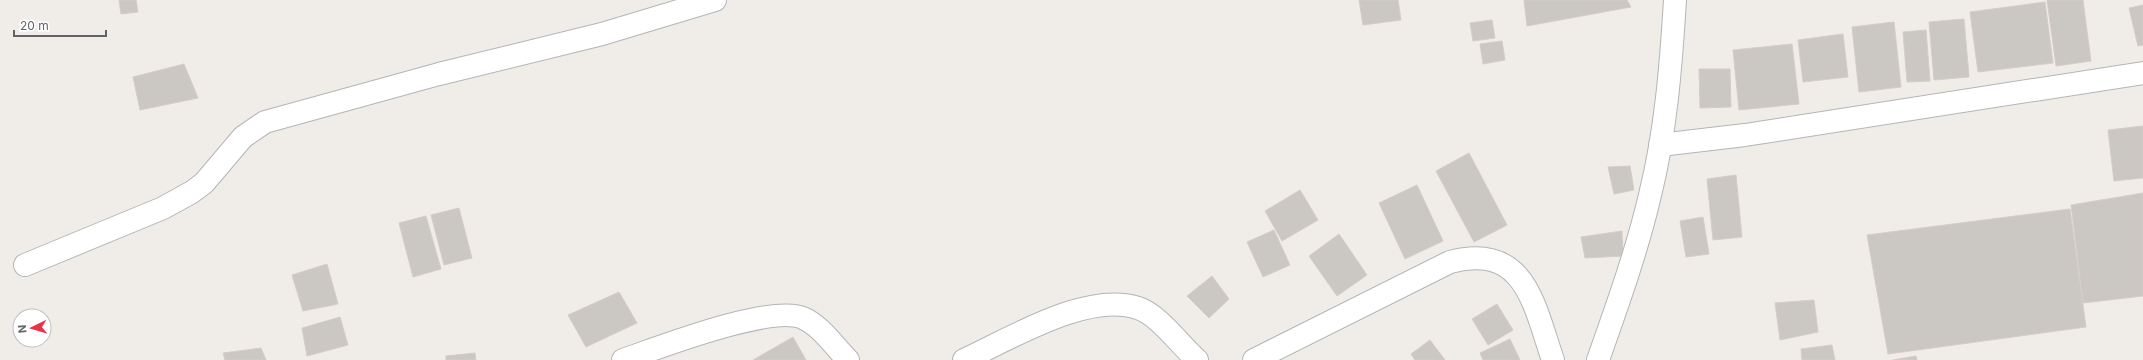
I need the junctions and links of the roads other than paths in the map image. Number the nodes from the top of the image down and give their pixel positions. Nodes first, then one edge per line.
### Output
1 (715, 0) edge
2 (1675, 0) edge
3 (2143, 73) edge
4 (1660, 145) junction
5 (25, 265) dead end
6 (623, 360) edge
7 (848, 360) edge
8 (964, 360) edge
9 (1197, 360) edge
10 (1254, 360) edge
11 (1553, 360) edge
12 (1598, 360) edge

1 - 5 street
2 - 4 street
3 - 4 street
4 - 12 street
6 - 7 street
8 - 9 street
10 - 11 street

